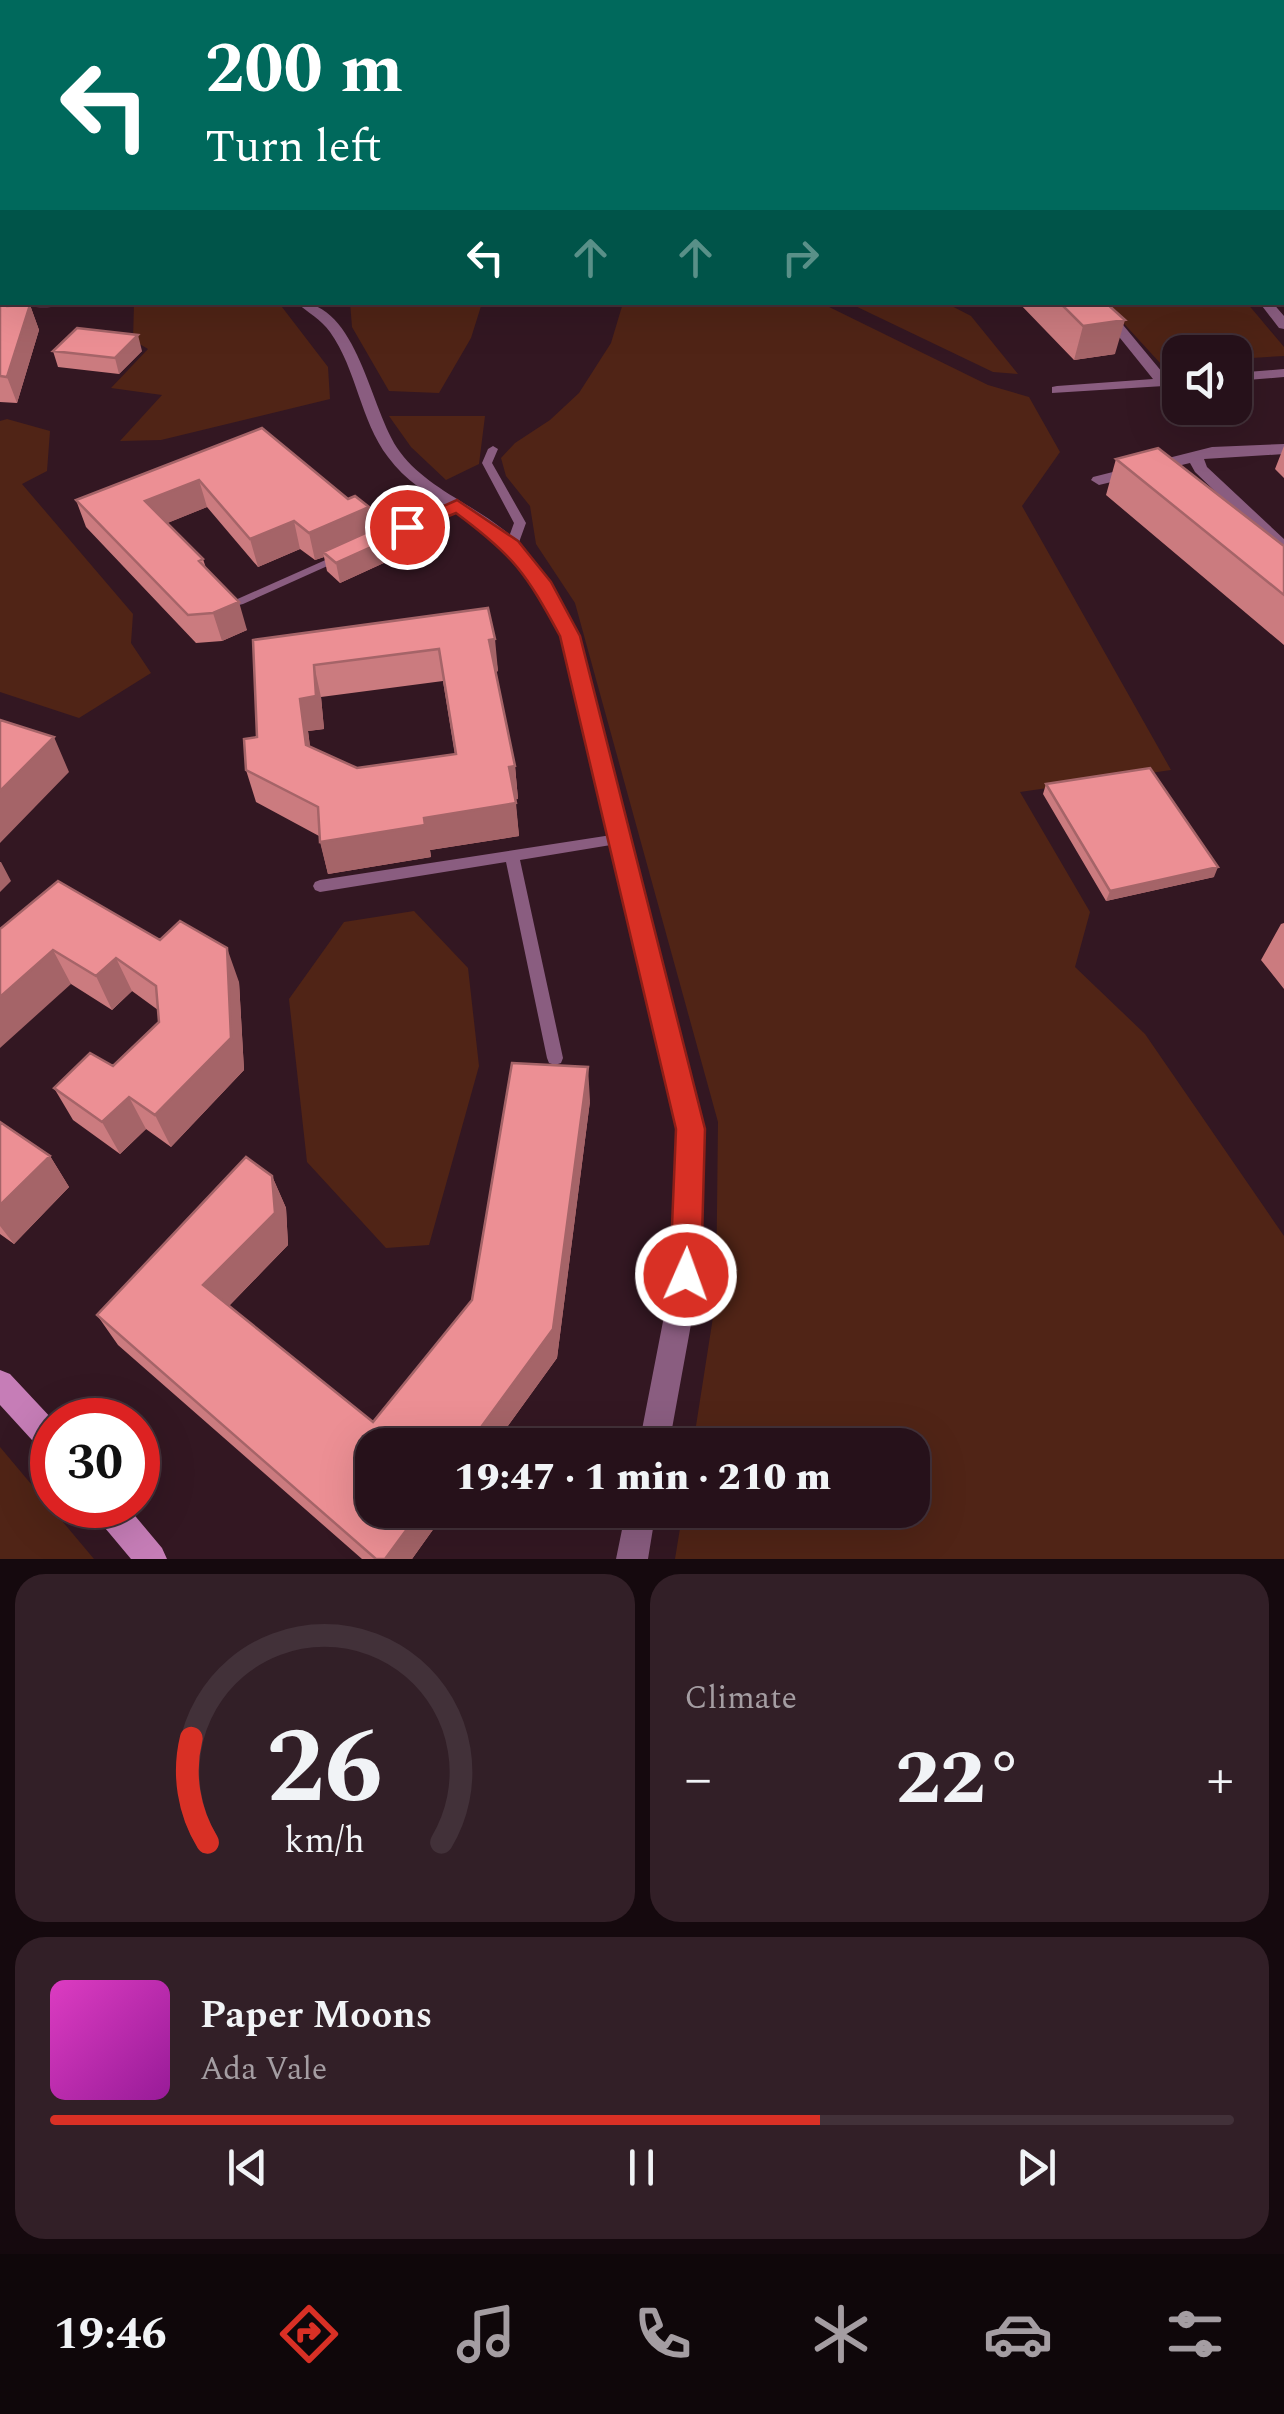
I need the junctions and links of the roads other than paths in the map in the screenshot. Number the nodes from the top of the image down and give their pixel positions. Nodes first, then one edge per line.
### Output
1 (309, 305) edge
2 (1099, 305) edge
3 (1267, 305) edge
4 (1284, 325) edge
5 (1284, 373) edge
6 (1252, 376) edge
7 (1162, 381) edge
8 (1162, 382) edge
9 (1057, 390) dead end
10 (493, 449) dead end
11 (1284, 449) edge
12 (1196, 457) junction
13 (1100, 480) dead end
14 (457, 506) junction
15 (512, 545) junction
16 (1284, 548) edge
17 (238, 601) edge
18 (618, 839) junction
19 (512, 856) junction
20 (320, 886) dead end
21 (555, 1058) dead end
22 (0, 1384) edge
23 (30, 1417) edge
24 (657, 1428) edge
25 (125, 1528) edge
26 (638, 1528) edge
27 (151, 1559) edge
28 (632, 1559) edge

1 - 14 street
2 - 7 street
3 - 4 street
5 - 6 street
8 - 9 street
10 - 15 lane
11 - 12 street
12 - 13 street
12 - 16 street
14 - 15 street
14 - 17 lane
15 - 18 street
18 - 19 lane
18 - 24 street
19 - 20 lane
19 - 21 lane
22 - 23 street
25 - 27 street
26 - 28 street

